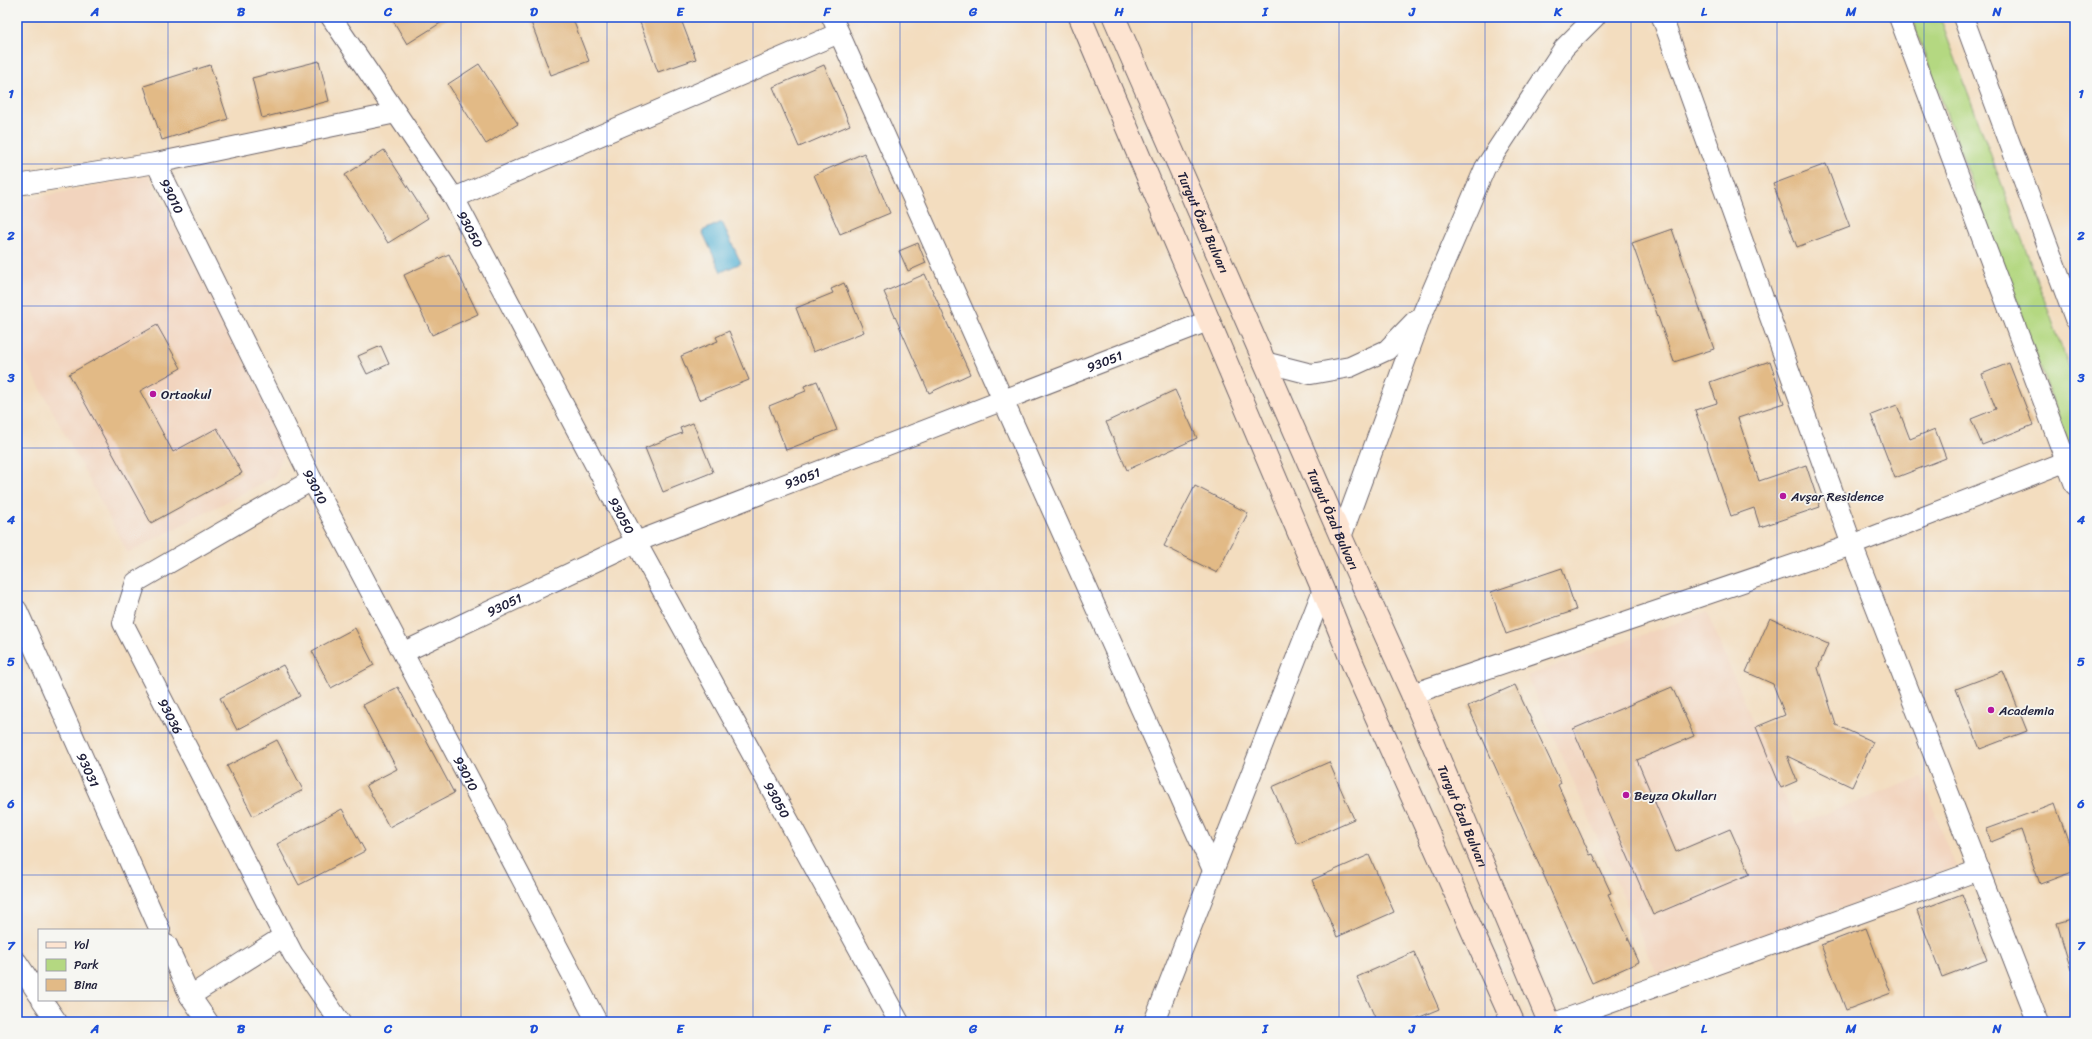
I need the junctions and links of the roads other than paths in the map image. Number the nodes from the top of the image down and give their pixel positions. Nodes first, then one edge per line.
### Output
1 (331, 17) edge
2 (1080, 17) edge
3 (1114, 17) edge
4 (1595, 17) edge
5 (1662, 17) edge
6 (1899, 17) edge
7 (1963, 17) edge
8 (836, 25) edge
9 (396, 114) junction
10 (156, 163) junction
11 (17, 185) edge
12 (454, 198) junction
13 (1422, 315) junction
14 (2075, 319) edge
15 (1208, 322) junction
16 (1264, 362) junction
17 (1002, 400) junction
18 (2071, 459) edge
19 (312, 480) junction
20 (2075, 485) edge
21 (1340, 537) junction
22 (636, 542) junction
23 (1852, 545) junction
24 (1323, 590) junction
25 (17, 611) edge
26 (404, 652) junction
27 (1412, 694) junction
28 (1213, 870) junction
29 (1979, 870) junction
30 (160, 929) edge
31 (284, 936) junction
32 (168, 947) edge
33 (17, 962) edge
34 (38, 994) edge
35 (190, 996) junction
36 (43, 1001) edge
37 (57, 1022) edge
38 (208, 1022) edge
39 (340, 1022) edge
40 (597, 1022) edge
41 (899, 1022) edge
42 (1154, 1022) edge
43 (1513, 1022) edge
44 (1549, 1022) edge
45 (1556, 1022) edge
46 (2038, 1022) edge

1 - 9 street, 93050
2 - 15 main road
3 - 16 main road, Turgut Özal Bulvarı
4 - 13 street
5 - 23 street
6 - 18 street
7 - 14 street
8 - 12 street
8 - 17 street
9 - 10 street, 93010
9 - 12 street, 93050
10 - 11 street
10 - 19 street, 93010
12 - 22 street, 93050
13 - 16 street
13 - 21 street
15 - 17 street, 93051
15 - 24 main road
16 - 21 main road, Turgut Özal Bulvarı
17 - 22 street, 93051
17 - 28 street
18 - 20 street
18 - 23 street
19 - 26 street, 93010
19 - 31 street, 93036
21 - 27 main road, Turgut Özal Bulvarı
22 - 26 street, 93051
22 - 41 street, 93050
23 - 27 street
23 - 29 street
24 - 28 street
24 - 43 main road
25 - 30 street, 93031
26 - 40 street, 93010
27 - 44 main road, Turgut Özal Bulvarı
28 - 42 street
29 - 45 street
29 - 46 street
31 - 35 street
31 - 39 street, 93036
32 - 35 street
33 - 34 street
35 - 38 street
36 - 37 street

